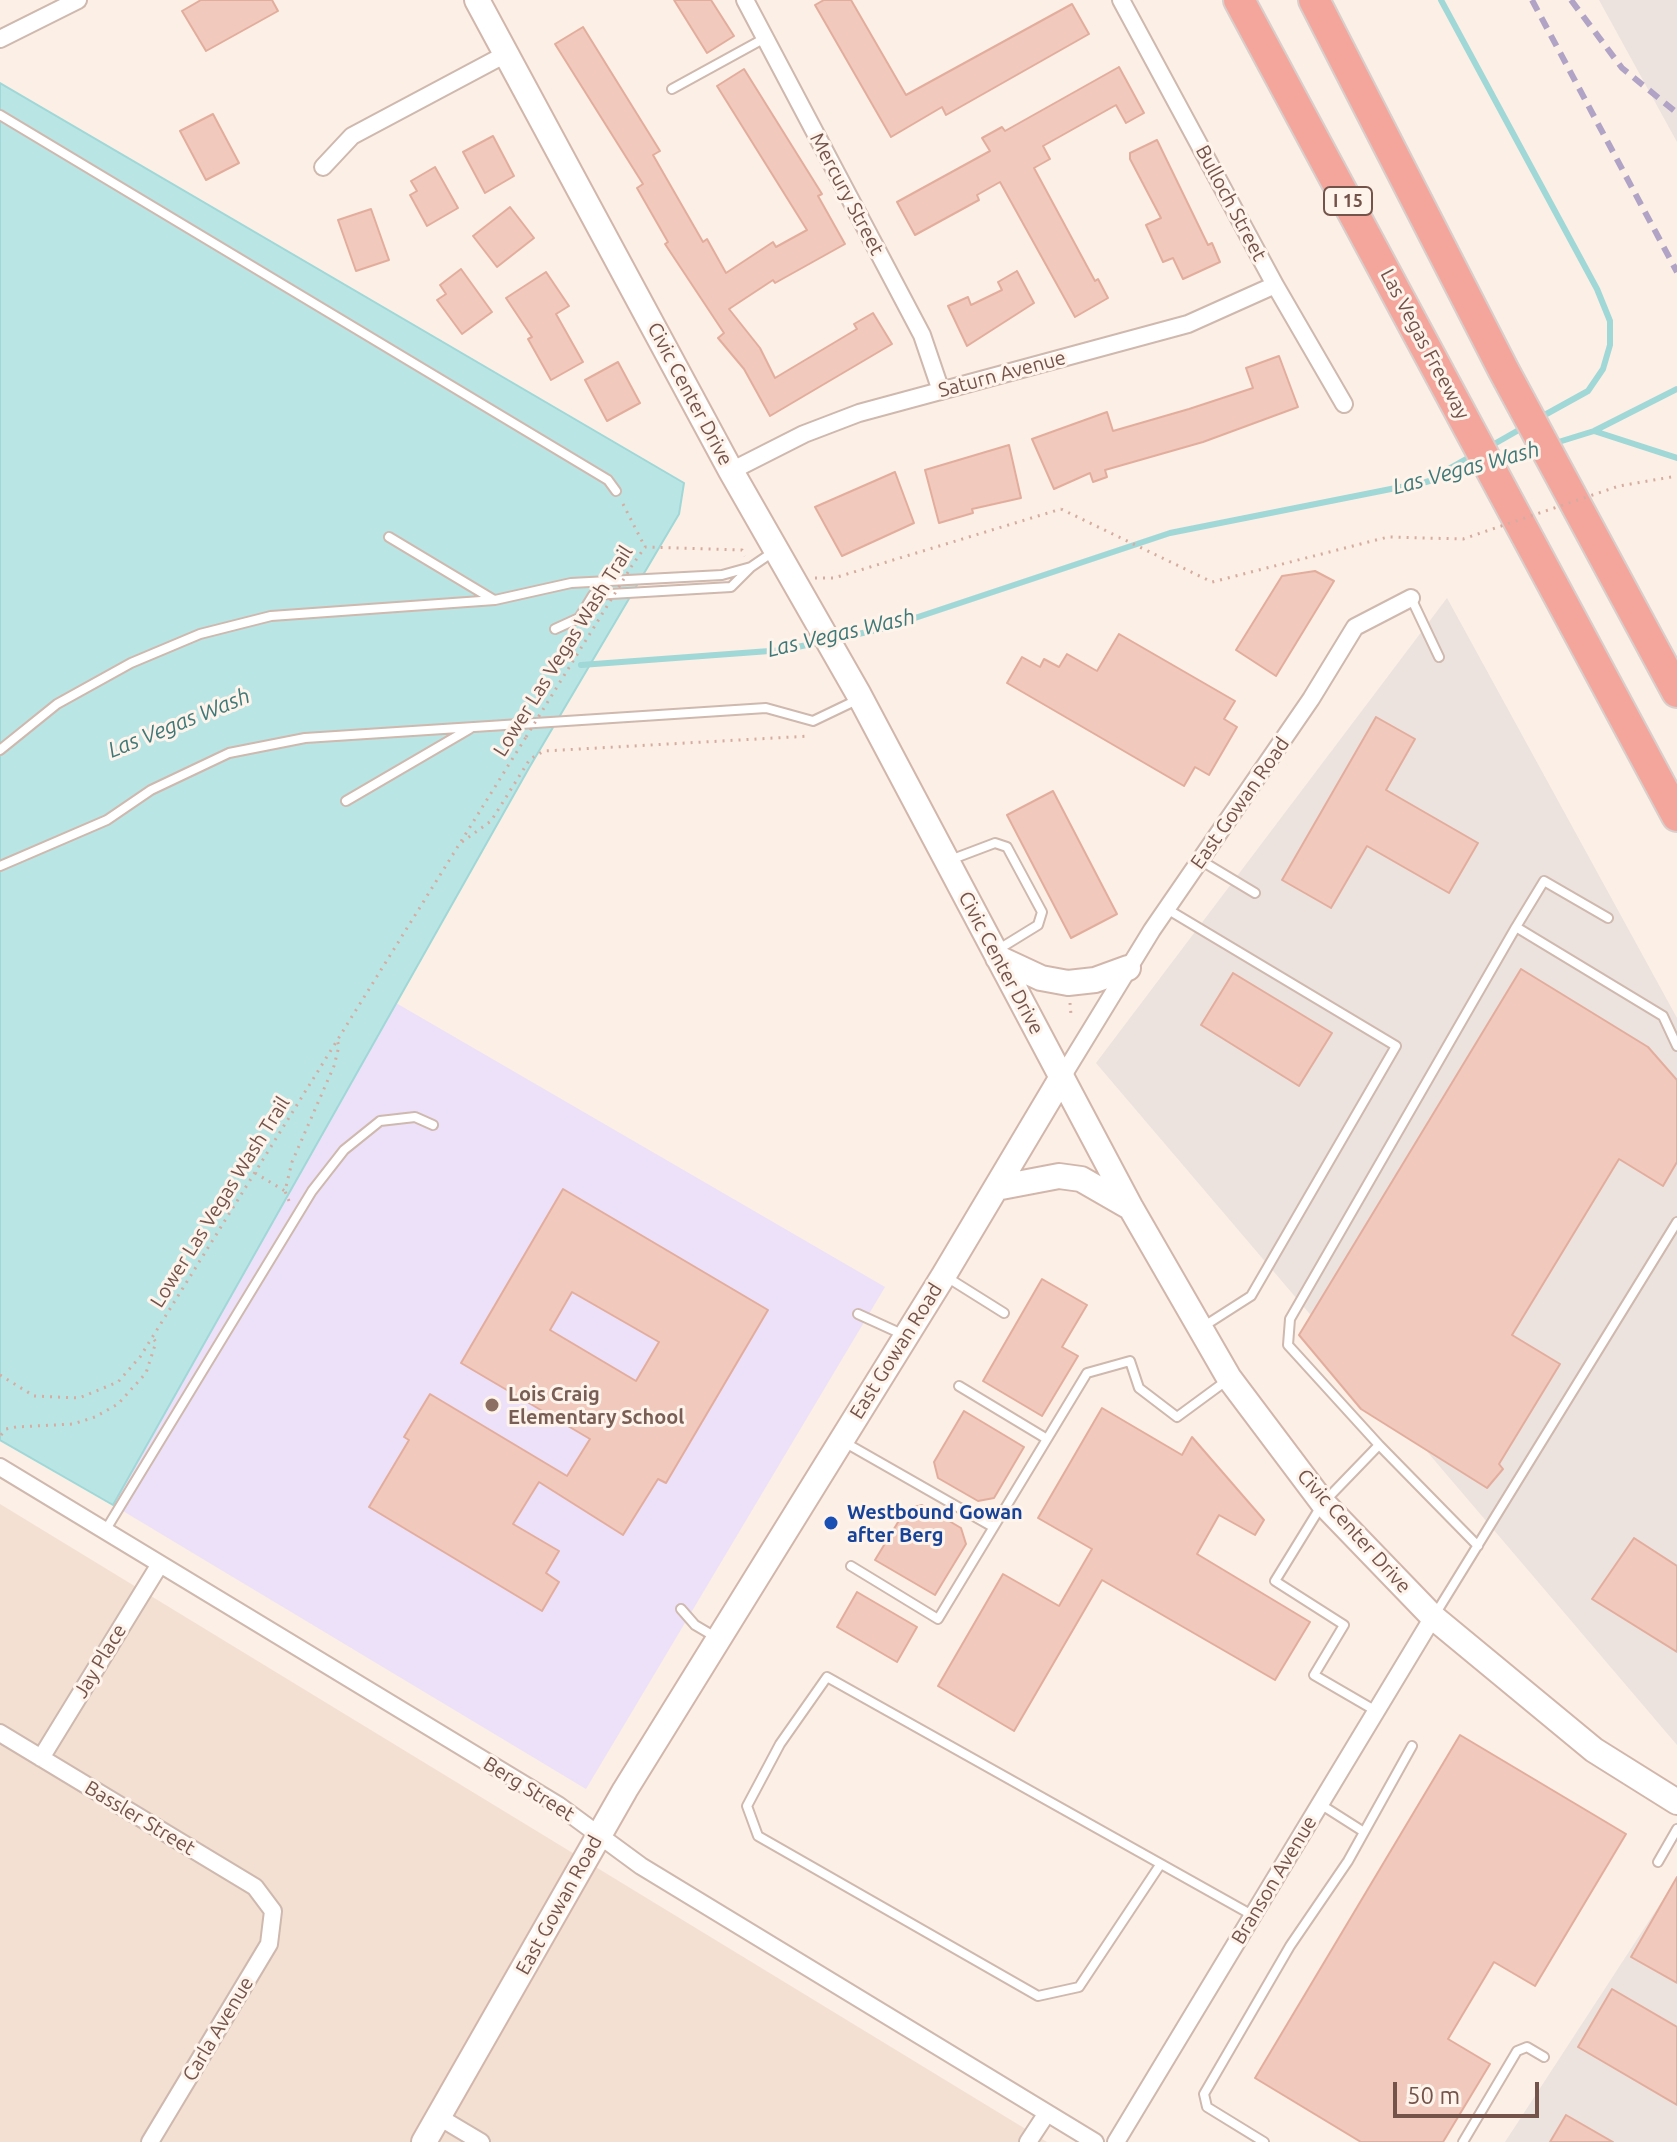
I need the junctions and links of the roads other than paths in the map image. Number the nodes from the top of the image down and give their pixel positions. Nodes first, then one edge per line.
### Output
1 (78, 0) edge
2 (477, 0) edge
3 (745, 0) edge
4 (1121, 0) edge
5 (1239, 0) edge
6 (1314, 0) edge
7 (765, 38) junction
8 (0, 39) edge
9 (506, 54) junction
10 (672, 89) dead end
11 (0, 115) edge
12 (323, 167) dead end
13 (1275, 285) junction
14 (941, 391) junction
15 (1344, 404) dead end
16 (731, 471) junction
17 (616, 491) road end
18 (389, 537) dead end
19 (777, 549) junction
20 (751, 567) junction
21 (1411, 598) joint
22 (495, 600) junction
23 (555, 629) dead end
24 (1439, 657) dead end
25 (1677, 692) edge
26 (860, 696) junction
27 (475, 726) junction
28 (0, 750) edge
29 (346, 801) dead end
30 (1677, 816) edge
31 (1200, 860) junction
32 (947, 861) junction
33 (0, 866) edge
34 (1255, 893) dead end
35 (1167, 908) junction
36 (1608, 918) dead end
37 (1516, 927) junction
38 (996, 955) junction
39 (1128, 968) junction
40 (1677, 1046) edge
41 (1062, 1077) junction
42 (433, 1125) dead end
43 (996, 1188) junction
44 (1131, 1208) junction
45 (1677, 1222) edge
46 (944, 1275) junction
47 (1004, 1313) dead end
48 (858, 1314) dead end
49 (1199, 1329) junction
50 (905, 1336) junction
51 (1229, 1378) junction
52 (959, 1386) dead end
53 (1047, 1439) junction
54 (840, 1440) junction
55 (1379, 1445) junction
56 (0, 1467) edge
57 (1323, 1503) junction
58 (993, 1527) junction
59 (105, 1531) junction
60 (1478, 1546) junction
61 (160, 1564) junction
62 (851, 1566) dead end
63 (681, 1609) dead end
64 (1433, 1617) junction
65 (718, 1639) junction
66 (1376, 1711) junction
67 (0, 1733) edge
68 (1412, 1746) dead end
69 (41, 1758) junction
70 (1677, 1802) edge
71 (1320, 1804) junction
72 (1677, 1829) edge
73 (1364, 1832) junction
74 (599, 1834) junction
75 (1658, 1862) dead end
76 (1160, 1865) junction
77 (273, 1911) joint
78 (1253, 1916) junction
79 (1544, 2057) dead end
80 (1047, 2113) junction
81 (439, 2117) junction
82 (156, 2140) edge
83 (424, 2142) edge
84 (481, 2142) edge
85 (1028, 2142) edge
86 (1095, 2142) edge
87 (1116, 2142) edge
88 (1264, 2142) edge
89 (1463, 2142) edge

1 - 8 street
2 - 9 street, Civic Center Drive
3 - 7 street, Mercury Street
4 - 13 street, Bulloch Street
5 - 30 highway, Las Vegas Freeway / I 15
6 - 25 highway
7 - 10 lane
7 - 14 street, Mercury Street
9 - 12 street
9 - 16 street, Civic Center Drive
11 - 17 lane
13 - 14 street, Saturn Avenue
13 - 15 street, Bulloch Street
14 - 16 street, Saturn Avenue
16 - 19 street, Civic Center Drive
18 - 22 lane
19 - 20 lane
19 - 26 street, Civic Center Drive
20 - 22 lane
20 - 23 lane
21 - 24 lane
21 - 31 street, East Gowan Road
22 - 28 lane
26 - 27 lane
26 - 32 street, Civic Center Drive
27 - 29 lane
27 - 33 lane
31 - 34 lane
31 - 35 street, East Gowan Road
32 - 38 street, Civic Center Drive
32 - 38 lane
35 - 39 street, East Gowan Road
35 - 49 lane
36 - 37 lane
37 - 40 lane
37 - 55 lane
38 - 39 street
38 - 41 street, Civic Center Drive
39 - 41 street, East Gowan Road
41 - 43 street, East Gowan Road
41 - 44 street, Civic Center Drive
42 - 59 lane
43 - 44 street
43 - 46 street, East Gowan Road
44 - 49 street, Civic Center Drive
45 - 60 lane
46 - 47 lane
46 - 50 street, East Gowan Road
48 - 50 lane
49 - 51 street, Civic Center Drive
50 - 54 street, East Gowan Road
51 - 53 lane
51 - 57 street, Civic Center Drive
52 - 53 lane
53 - 58 lane
54 - 58 lane
54 - 65 street, East Gowan Road
55 - 57 lane
55 - 60 lane
56 - 59 street, Berg Street
57 - 64 street, Civic Center Drive
57 - 66 lane
58 - 62 lane
59 - 61 street, Berg Street
60 - 64 lane
61 - 69 street, Jay Place
61 - 74 street, Berg Street
63 - 65 lane
64 - 66 street, Branson Avenue
64 - 70 street, Civic Center Drive
65 - 74 street, East Gowan Road
66 - 71 street, Branson Avenue
67 - 69 street, Bassler Street
68 - 73 lane
69 - 77 street, Bassler Street
71 - 73 lane
71 - 78 street, Branson Avenue
72 - 75 lane
73 - 88 lane
74 - 80 street, Berg Street
74 - 81 street, East Gowan Road
76 - 76 lane
76 - 78 lane
77 - 82 street, Carla Avenue
78 - 87 street, Branson Avenue
79 - 89 lane
80 - 85 street
80 - 86 street, Berg Street
81 - 83 street, East Gowan Road
81 - 84 street

